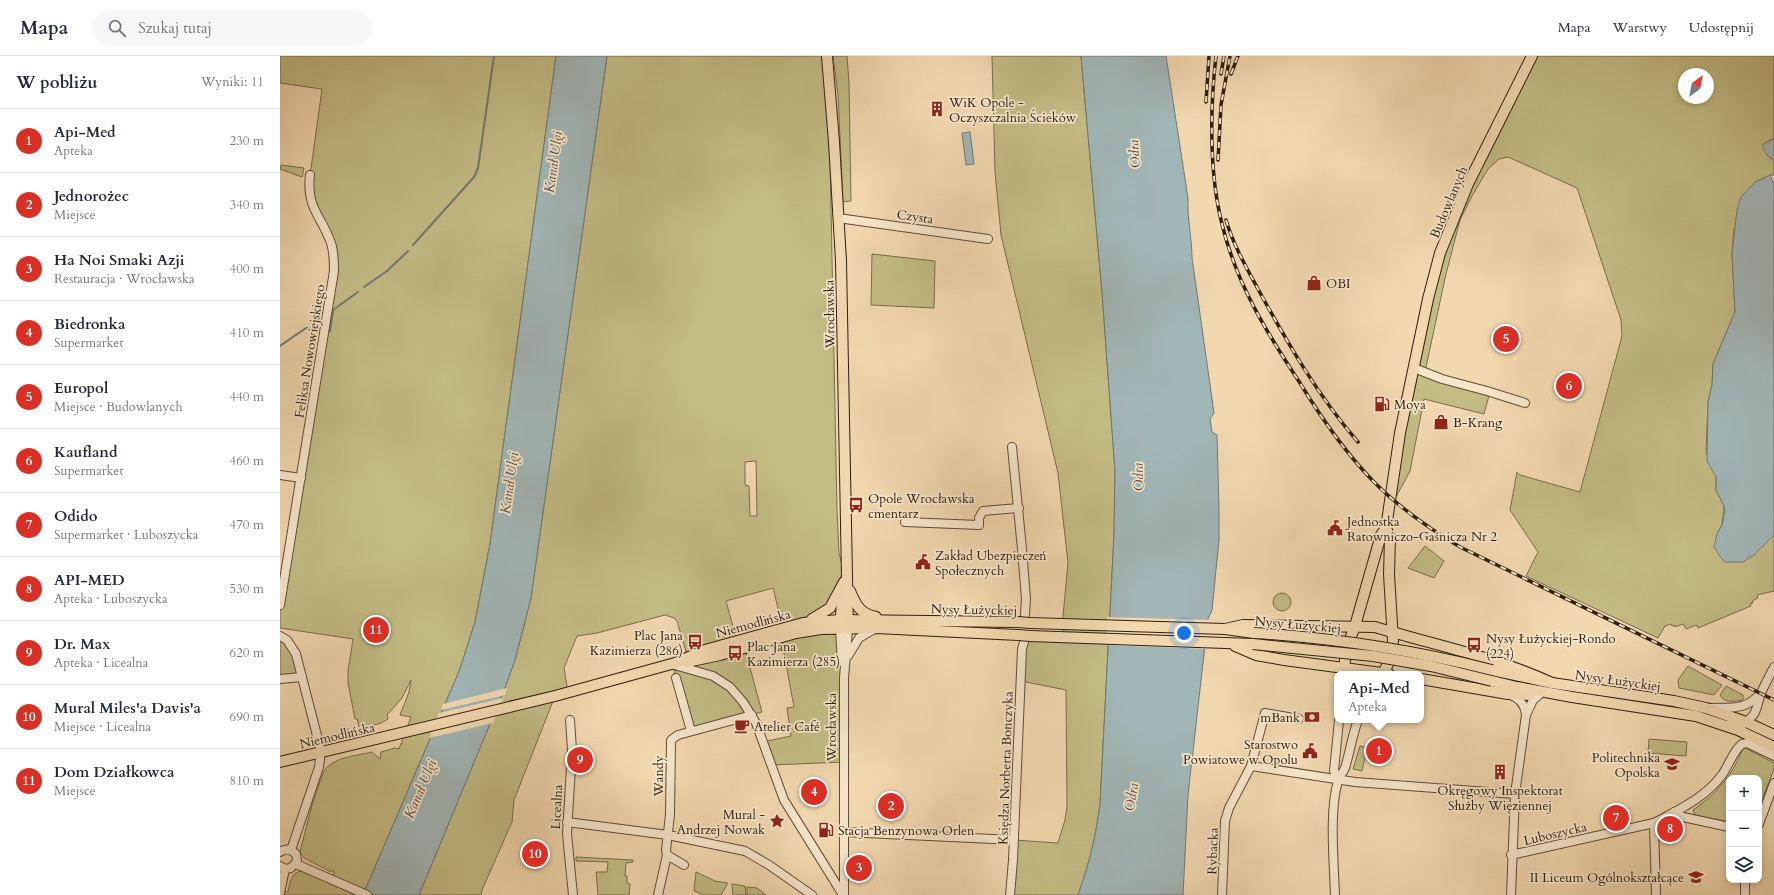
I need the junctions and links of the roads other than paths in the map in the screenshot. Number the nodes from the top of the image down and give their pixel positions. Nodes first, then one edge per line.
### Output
1 (827, 56) edge
2 (1532, 56) edge
3 (310, 175) dead end
4 (838, 218) junction
5 (988, 239) dead end
6 (1414, 368) junction
7 (1525, 403) dead end
8 (1012, 447) dead end
9 (280, 475) edge
10 (301, 478) junction
11 (1019, 508) junction
12 (905, 522) dead end
13 (1386, 528) junction
14 (846, 584) junction
15 (280, 605) edge
16 (1028, 619) junction
17 (890, 620) junction
18 (803, 623) junction
19 (844, 624) junction
20 (1355, 626) junction
21 (876, 628) junction
22 (1243, 629) junction
23 (1392, 633) junction
24 (280, 636) edge
25 (1024, 638) junction
26 (1225, 643) junction
27 (708, 658) junction
28 (846, 660) junction
29 (673, 664) junction
30 (1774, 666) edge
31 (1344, 671) edge
32 (1386, 671) edge
33 (710, 674) junction
34 (302, 677) junction
35 (676, 678) dead end
36 (844, 678) junction
37 (280, 679) edge
38 (1424, 680) edge
39 (1552, 683) junction
40 (1508, 694) junction
41 (1761, 694) junction
42 (1539, 695) junction
43 (1561, 695) junction
44 (1706, 708) junction
45 (1754, 714) junction
46 (752, 715) junction
47 (1526, 715) junction
48 (1299, 719) dead end
49 (570, 720) dead end
50 (1746, 722) junction
51 (1339, 723) edge
52 (1357, 723) edge
53 (1722, 724) junction
54 (691, 731) junction
55 (1773, 735) edge
56 (1774, 746) edge
57 (321, 752) junction
58 (1774, 756) edge
59 (280, 762) edge
60 (1251, 766) junction
61 (1338, 779) junction
62 (1774, 783) edge
63 (1515, 794) junction
64 (1674, 812) junction
65 (1762, 816) edge
66 (567, 822) junction
67 (1654, 822) junction
68 (1726, 826) edge
69 (844, 832) junction
70 (668, 835) junction
71 (1014, 840) junction
72 (291, 850) junction
73 (280, 852) edge
74 (667, 855) junction
75 (1511, 855) junction
76 (296, 864) junction
77 (684, 865) dead end
78 (282, 867) edge
79 (1745, 883) edge
80 (280, 893) edge
81 (367, 895) edge
82 (573, 895) edge
83 (658, 895) edge
84 (812, 895) edge
85 (844, 895) edge
86 (1010, 895) edge
87 (1222, 895) edge
88 (1335, 895) edge
89 (1510, 895) edge
90 (1656, 895) edge
91 (1745, 895) edge

1 - 4 main road, Wrocławska
2 - 6 main road, Budowlanych
3 - 10 street, Feliksa Nowowiejskiego
4 - 5 street, Czysta
4 - 14 main road, Wrocławska
6 - 7 street
6 - 13 main road, Budowlanych
8 - 11 street
9 - 10 street
10 - 15 street, Feliksa Nowowiejskiego
11 - 12 street
11 - 16 street
13 - 20 main road, Budowlanych
13 - 23 main road, Budowlanych
14 - 17 main road
14 - 18 main road
14 - 19 main road, Wrocławska
16 - 17 main road, Nysy Łużyckiej, bridge
16 - 22 main road, Nysy Łużyckiej
17 - 19 main road, Nysy Łużyckiej
18 - 19 main road, Niemodlińska
18 - 29 main road, Niemodlińska
19 - 21 main road, Nysy Łużyckiej
19 - 27 main road, Niemodlińska
19 - 28 street, Wrocławska
19 - 36 street, Wrocławska
20 - 22 main road
20 - 23 main road
20 - 31 main road, Budowlanych
21 - 25 main road, Nysy Łużyckiej
21 - 28 street
22 - 39 main road, Nysy Łużyckiej, bridge
23 - 32 main road, Budowlanych
23 - 39 main road
24 - 34 street
25 - 26 main road, Nysy Łużyckiej
25 - 71 street, Księdza Norberta Bonczyka
26 - 31 main road
26 - 43 main road, Nysy Łużyckiej, bridge
27 - 29 main road, Niemodlińska
27 - 33 street
28 - 36 street, Wrocławska
29 - 33 street
29 - 57 main road, Niemodlińska
30 - 41 street
33 - 46 street
34 - 37 street
34 - 57 street
35 - 54 street
36 - 69 street, Wrocławska
38 - 40 main road
39 - 44 main road, Nysy Łużyckiej
40 - 42 main road
40 - 47 street
41 - 44 street
41 - 45 street
42 - 43 main road
42 - 47 street
43 - 53 main road, Nysy Łużyckiej
44 - 50 main road, Nysy Łużyckiej
45 - 50 street
45 - 55 street
46 - 54 street, Wandy
46 - 85 street
47 - 63 street
48 - 60 street, Rybacka
49 - 66 street, Licealna
50 - 53 street
50 - 55 main road, Nysy Łużyckiej
51 - 61 street
52 - 61 street
53 - 56 main road, Nysy Łużyckiej
54 - 70 street, Wandy
57 - 59 main road, Niemodlińska
57 - 72 street
58 - 64 street, Luboszycka
60 - 61 street
60 - 87 street, Rybacka
61 - 63 street
61 - 88 street
62 - 65 street
63 - 75 street
64 - 67 street, Luboszycka
64 - 68 street
66 - 70 street
66 - 82 street, Licealna
67 - 75 street, Luboszycka
67 - 90 street
69 - 71 street
69 - 85 street, Wrocławska
70 - 74 street, Wandy
70 - 84 street
71 - 86 street, Księdza Norberta Bonczyka
72 - 73 street
72 - 76 street
74 - 77 street
74 - 83 street, Wandy
75 - 89 street
76 - 78 street
76 - 81 street
78 - 80 street
79 - 91 street

